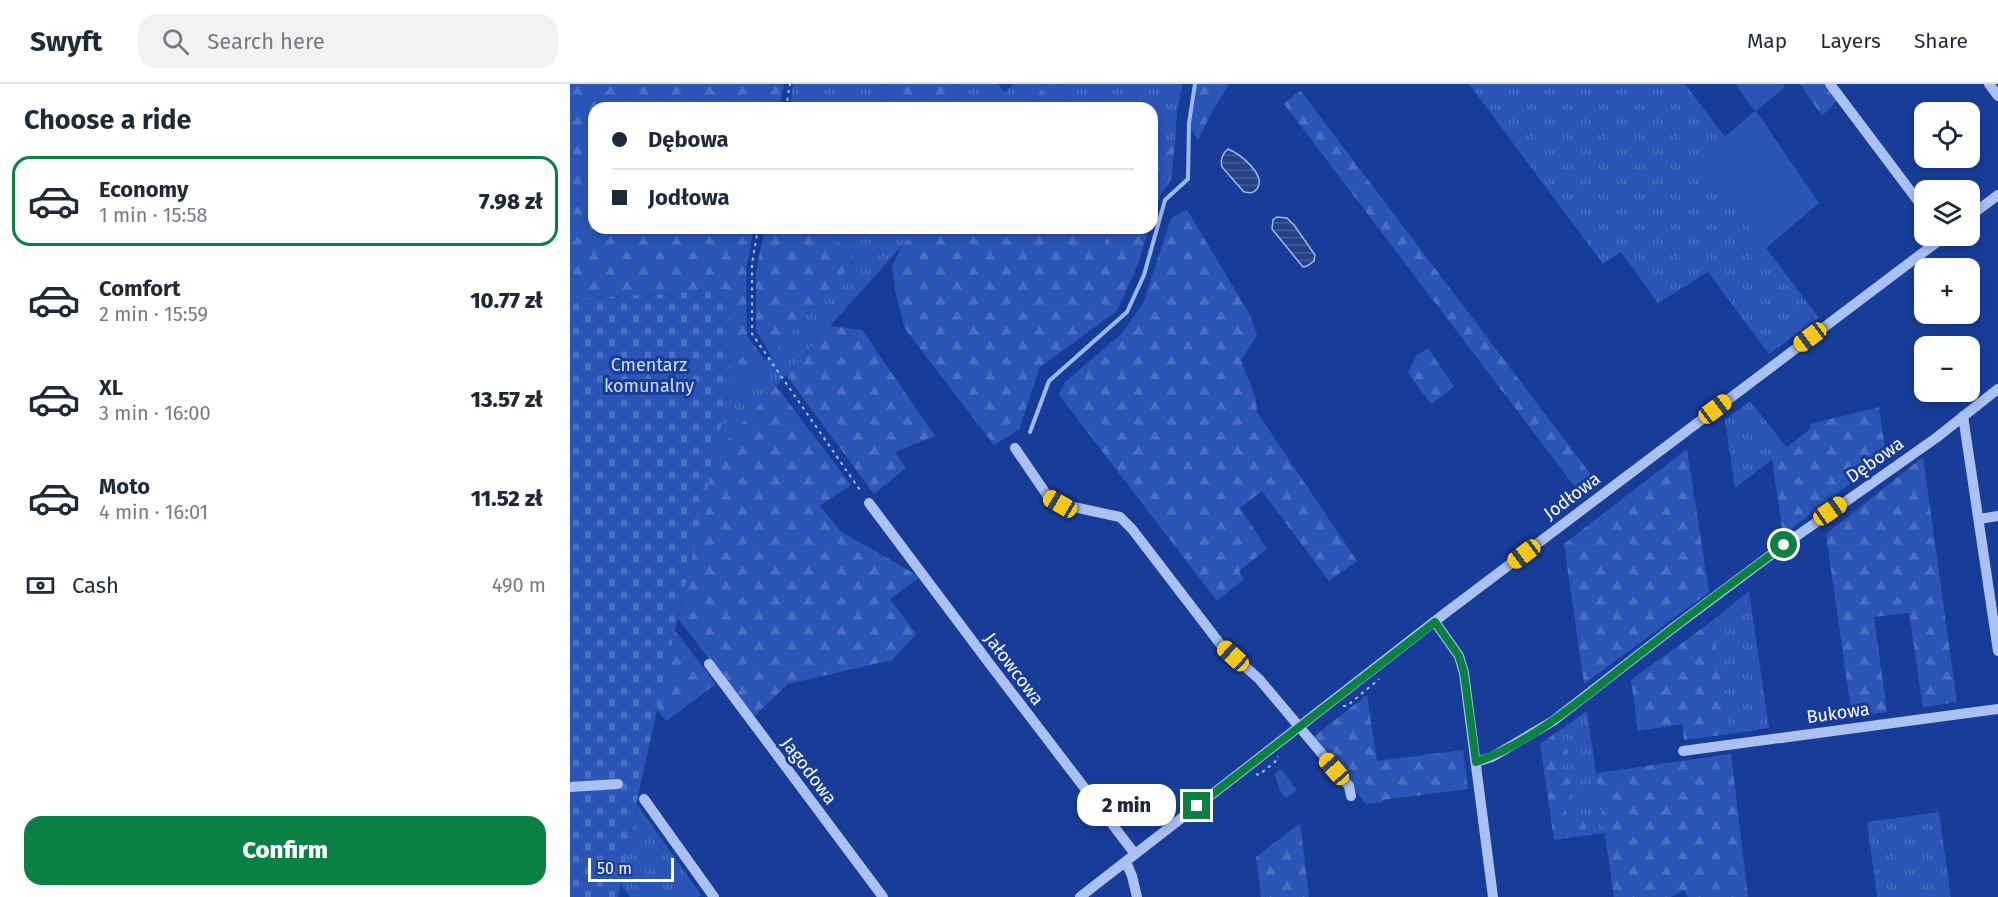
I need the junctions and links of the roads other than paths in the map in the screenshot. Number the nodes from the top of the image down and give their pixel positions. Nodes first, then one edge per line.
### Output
1 (1830, 84) edge
2 (1989, 84) edge
3 (1998, 96) edge
4 (1998, 195) edge
5 (1914, 196) edge
6 (1980, 208) edge
7 (1931, 246) edge
8 (1998, 389) edge
9 (1963, 416) junction
10 (1015, 448) dead end
11 (869, 503) road end
12 (1998, 516) edge
13 (1979, 519) junction
14 (1435, 622) junction
15 (1998, 651) edge
16 (709, 664) dead end
17 (1998, 709) edge
18 (1299, 728) junction
19 (1683, 751) dead end
20 (1476, 762) junction
21 (618, 784) dead end
22 (570, 787) edge
23 (1351, 796) dead end
24 (644, 799) dead end
25 (1135, 854) junction
26 (1126, 862) junction
27 (714, 897) edge
28 (883, 897) edge
29 (1080, 897) edge
30 (1137, 897) edge
31 (1493, 897) edge

1 - 5 street
2 - 3 street
4 - 6 street
7 - 14 street, Jodłowa
8 - 9 street, Dębowa
9 - 13 street
9 - 20 street, Dębowa
10 - 18 street
11 - 25 street, Jałowcowa
12 - 13 street
13 - 15 street
14 - 18 street, Jodłowa
14 - 20 street
16 - 28 street, Jagodowa
17 - 19 street, Bukowa
18 - 23 street
18 - 25 street, Jodłowa
20 - 31 street
21 - 22 street
24 - 27 street
25 - 26 street, Jodłowa
26 - 29 street, Jodłowa
26 - 30 street

